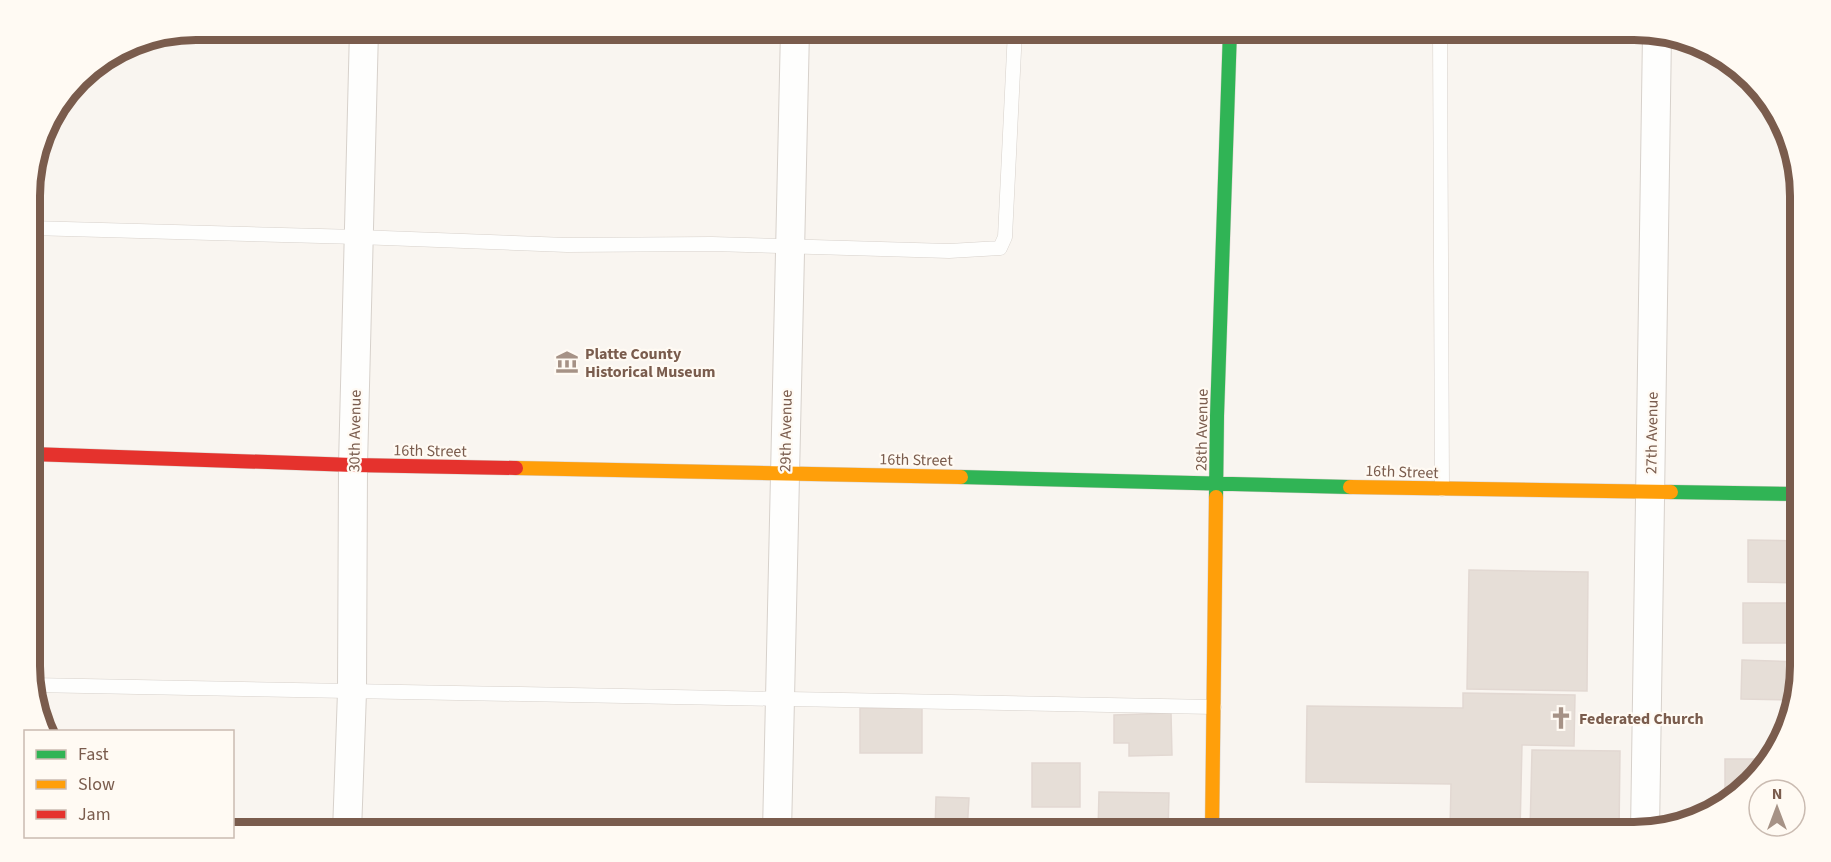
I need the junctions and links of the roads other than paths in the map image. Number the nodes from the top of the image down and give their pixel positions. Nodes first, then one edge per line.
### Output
1 (1014, 40) edge
2 (1230, 40) edge
3 (1440, 40) edge
4 (364, 41) edge
5 (795, 41) edge
6 (1657, 42) edge
7 (41, 228) edge
8 (358, 237) junction
9 (790, 247) junction
10 (40, 454) edge
11 (352, 465) junction
12 (784, 472) junction
13 (1216, 482) junction
14 (1442, 489) junction
15 (1650, 491) junction
16 (1790, 494) edge
17 (42, 685) edge
18 (352, 692) junction
19 (780, 700) junction
20 (1214, 707) junction
21 (1212, 821) edge
22 (1645, 821) edge
23 (347, 822) edge
24 (777, 822) edge

1 - 9 lane
2 - 13 street, 28th Avenue
3 - 14 lane
4 - 8 street, 30th Avenue
5 - 9 street, 29th Avenue
6 - 15 street, 27th Avenue
7 - 8 lane
8 - 9 lane
8 - 11 street, 30th Avenue
9 - 12 street, 29th Avenue
10 - 11 street, 16th Street
11 - 12 street, 16th Street
11 - 18 street, 30th Avenue
12 - 13 street, 16th Street
12 - 19 street, 29th Avenue
13 - 14 street, 16th Street
13 - 20 street, 28th Avenue
14 - 15 street, 16th Street
15 - 16 street, 16th Street
15 - 22 street, 27th Avenue
17 - 18 lane
18 - 19 lane
18 - 23 street, 30th Avenue
19 - 20 lane
19 - 24 street, 29th Avenue
20 - 21 street, 28th Avenue

